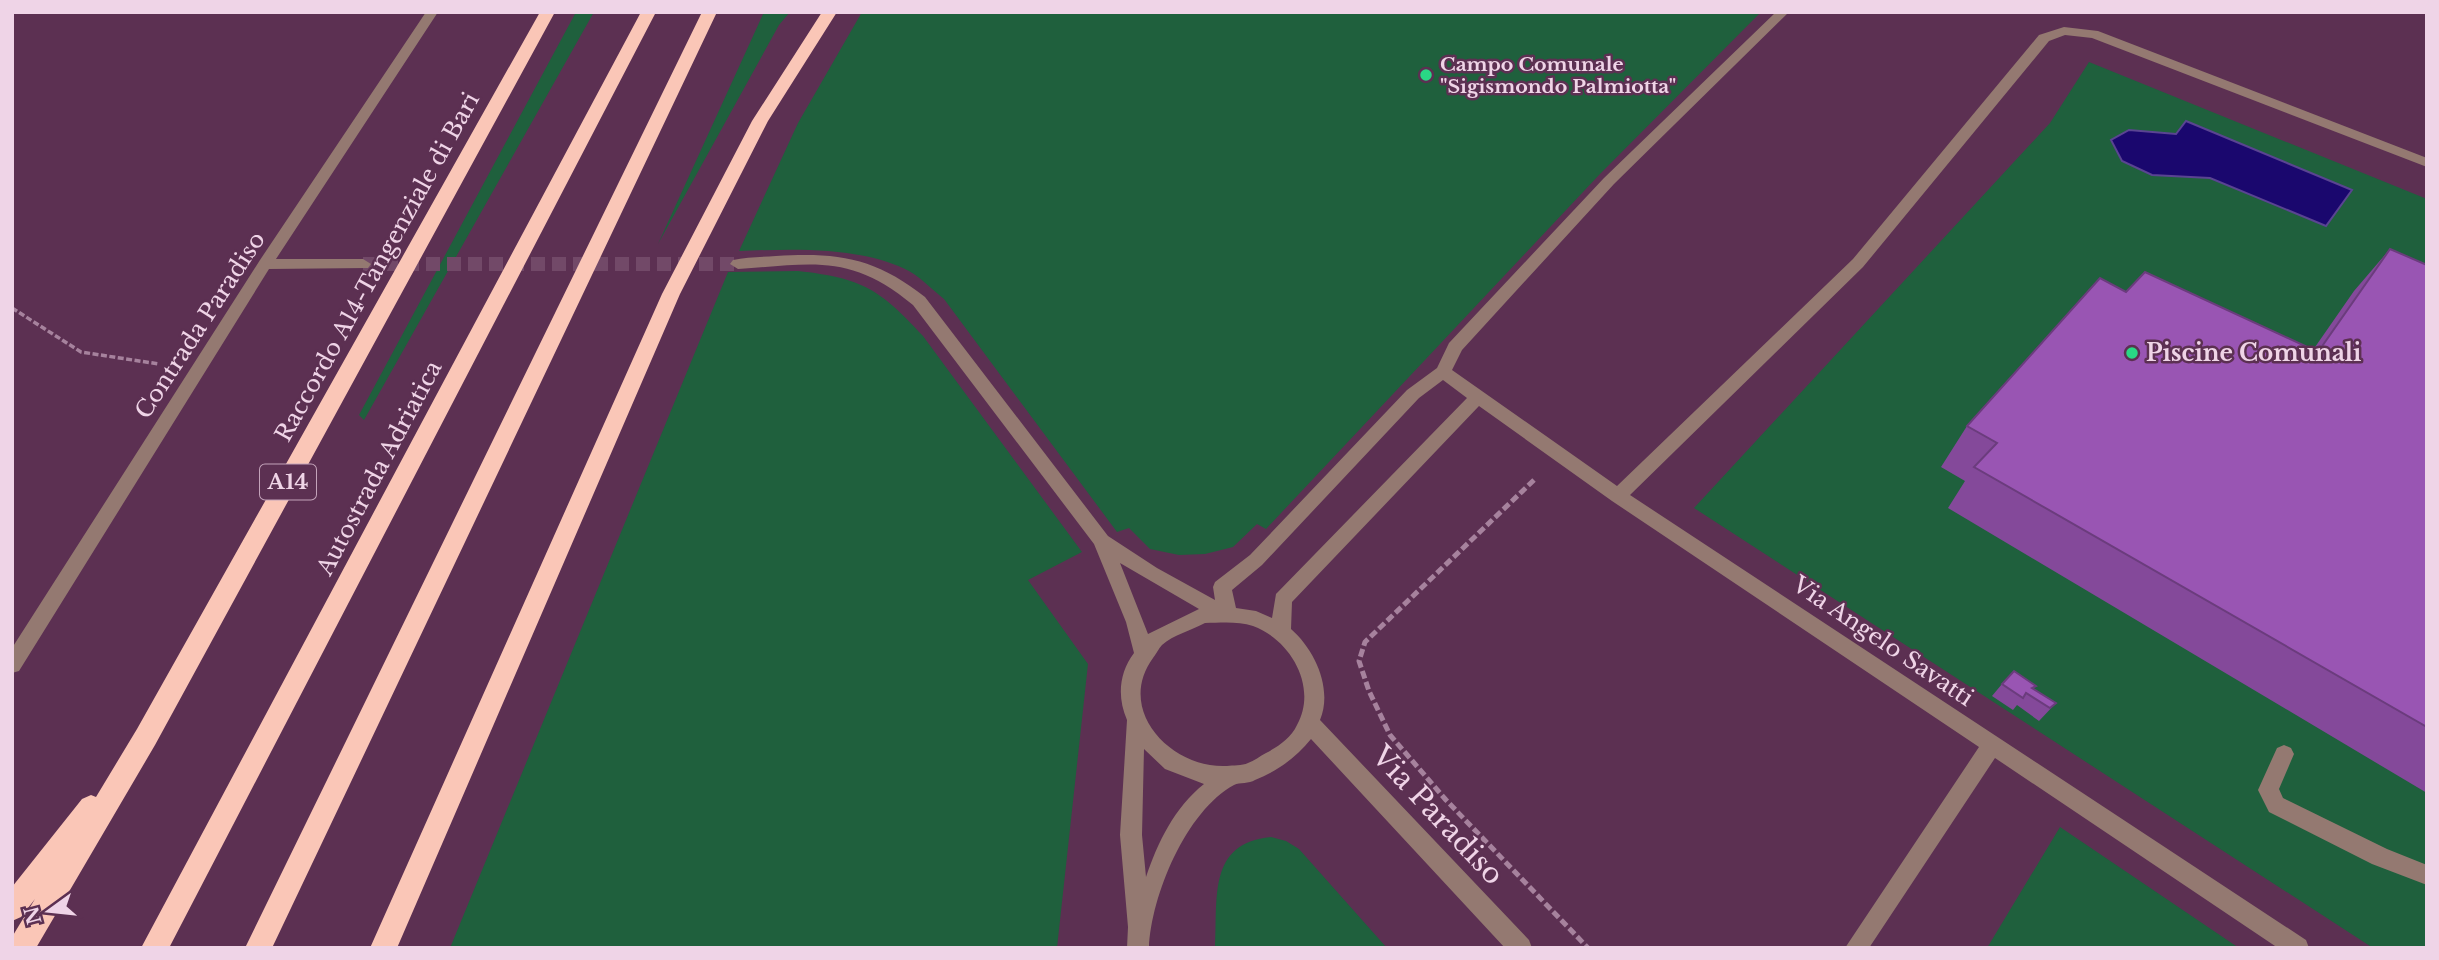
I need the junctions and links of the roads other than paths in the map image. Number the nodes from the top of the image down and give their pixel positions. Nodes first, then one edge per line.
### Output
1 (432, 12) edge
2 (548, 12) edge
3 (649, 12) edge
4 (710, 12) edge
5 (830, 12) edge
6 (1783, 12) edge
7 (2427, 163) edge
8 (265, 264) junction
9 (363, 264) tunnel mouth
10 (738, 264) tunnel mouth
11 (1443, 372) junction
12 (1478, 397) junction
13 (1618, 496) junction
14 (1102, 541) junction
15 (1228, 616) junction
16 (1281, 631) junction
17 (1143, 652) junction
18 (12, 665) edge
19 (1135, 724) junction
20 (1310, 724) junction
21 (146, 737) junction
22 (1992, 746) junction
23 (2284, 754) dead end
24 (1230, 776) junction
25 (2427, 875) edge
26 (12, 908) edge
27 (1139, 938) edge
28 (21, 948) edge
29 (154, 948) edge
30 (258, 948) edge
31 (383, 948) edge
32 (1521, 948) edge
33 (1856, 948) edge
34 (2298, 948) edge

1 - 8 street, Contrada Paradiso
2 - 21 highway, Raccordo A14-Tangenziale di Bari / A14
3 - 29 highway, Autostrada Adriatica
4 - 30 highway
5 - 31 highway
6 - 11 street
7 - 13 street
8 - 9 street
8 - 18 street, Contrada Paradiso
10 - 14 street
11 - 12 street, Via Angelo Savatti
11 - 15 street
12 - 13 street, Via Angelo Savatti
12 - 16 street
13 - 22 street, Via Angelo Savatti
14 - 15 street
14 - 17 street
15 - 16 street
15 - 17 street
16 - 20 street
17 - 19 street
19 - 24 street
19 - 27 street
20 - 24 street
20 - 32 street, Via Paradiso
21 - 26 highway
21 - 28 highway, Raccordo A14-Tangenziale di Bari / A14
22 - 33 street
22 - 34 street, Via Angelo Savatti
23 - 25 street
24 - 27 street

